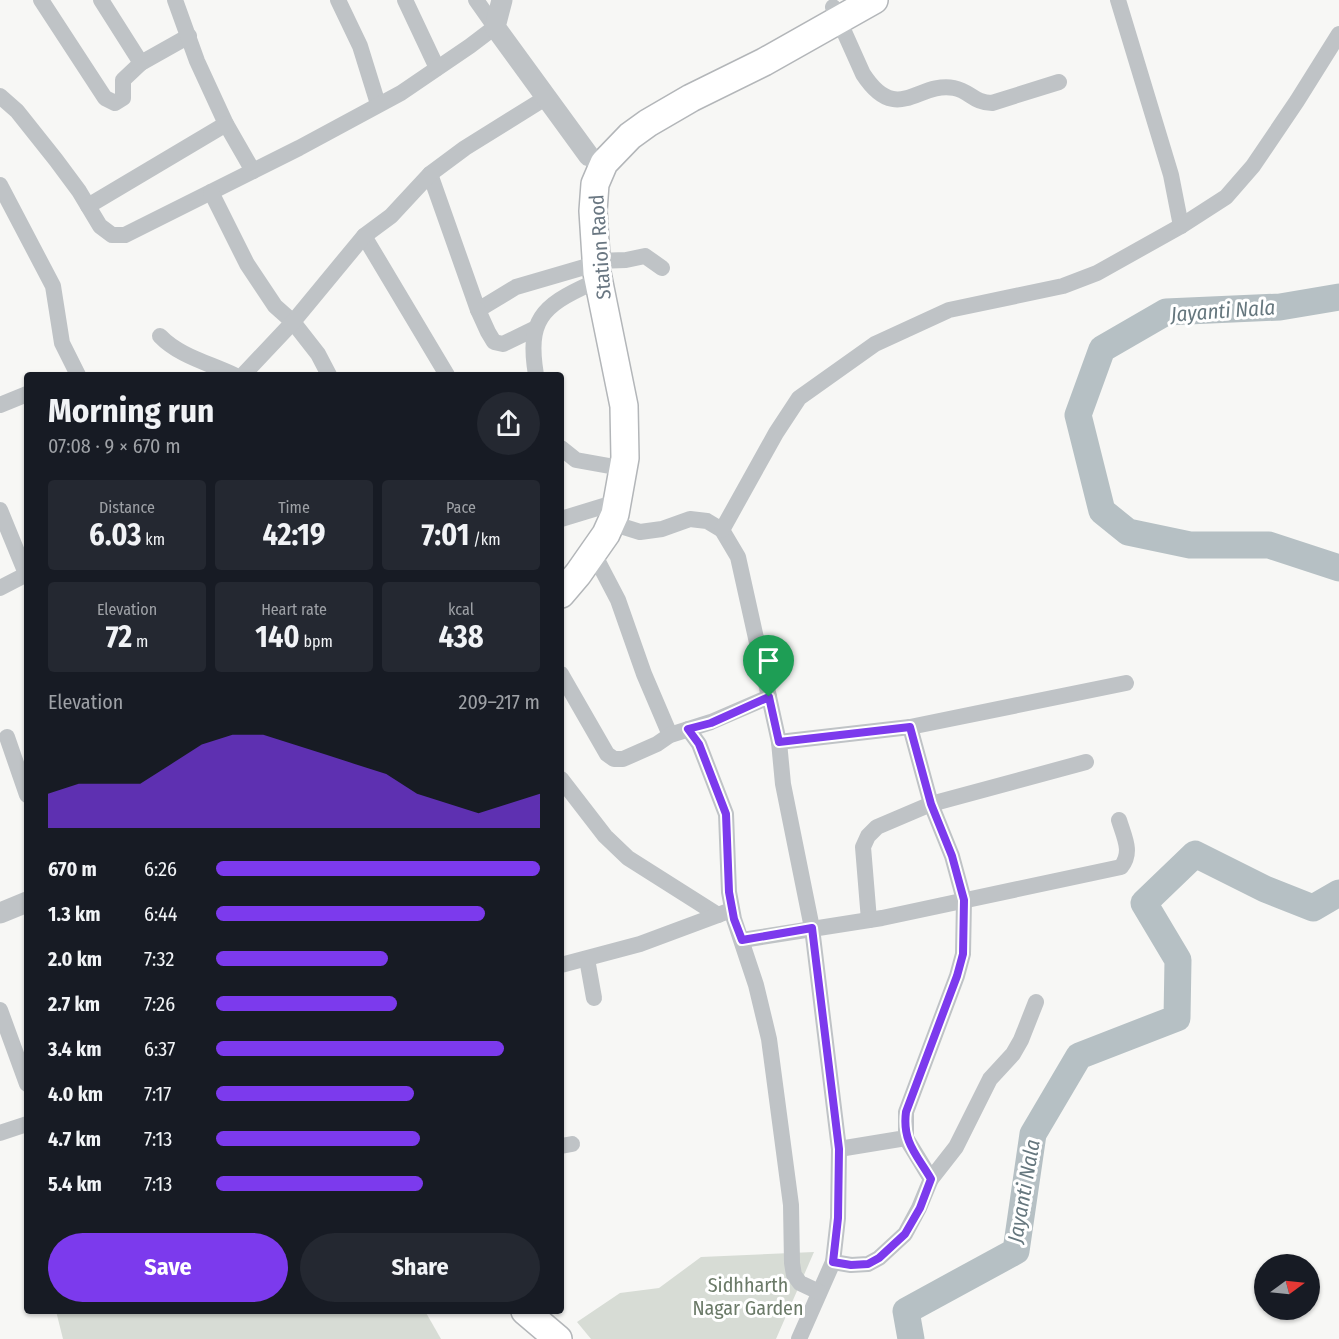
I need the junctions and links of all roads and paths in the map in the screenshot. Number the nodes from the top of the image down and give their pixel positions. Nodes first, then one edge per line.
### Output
1 (41, 0) edge
2 (101, 0) edge
3 (175, 0) edge
4 (338, 0) edge
5 (405, 0) edge
6 (476, 0) edge
7 (502, 0) edge
8 (874, 0) edge
9 (1118, 0) edge
10 (840, 9) edge
11 (495, 27) junction
12 (1339, 34) edge
13 (189, 36) junction
14 (141, 63) junction
15 (437, 68) junction
16 (1059, 82) dead end
17 (0, 96) edge
18 (548, 97) junction
19 (378, 104) junction
20 (226, 124) junction
21 (597, 160) junction
22 (252, 171) junction
23 (430, 174) junction
24 (0, 185) edge
25 (212, 192) junction
26 (88, 206) junction
27 (1181, 226) junction
28 (364, 236) junction
29 (662, 268) dead end
30 (591, 270) junction
31 (540, 279) junction
32 (553, 305) junction
33 (478, 310) junction
34 (293, 322) junction
35 (534, 330) junction
36 (160, 336) dead end
37 (76, 370) edge
38 (227, 372) edge
39 (246, 372) edge
40 (327, 372) edge
41 (445, 372) edge
42 (536, 372) edge
43 (24, 395) edge
44 (0, 405) edge
45 (564, 450) edge
46 (615, 467) junction
47 (611, 509) junction
48 (0, 510) edge
49 (564, 518) edge
50 (722, 530) junction
51 (594, 551) junction
52 (24, 568) edge
53 (564, 571) edge
54 (24, 576) edge
55 (0, 588) edge
56 (564, 591) edge
57 (564, 679) edge
58 (1126, 682) dead end
59 (769, 697) junction
60 (910, 727) junction
61 (688, 729) junction
62 (670, 735) junction
63 (7, 737) dead end
64 (779, 742) junction
65 (1086, 762) dead end
66 (564, 783) edge
67 (24, 786) edge
68 (931, 804) junction
69 (1119, 820) dead end
70 (964, 900) junction
71 (24, 903) edge
72 (725, 912) junction
73 (0, 913) edge
74 (869, 920) junction
75 (812, 928) junction
76 (742, 940) junction
77 (587, 959) junction
78 (564, 964) edge
79 (594, 998) dead end
80 (1036, 1002) dead end
81 (0, 1010) edge
82 (24, 1076) edge
83 (24, 1125) edge
84 (0, 1133) edge
85 (906, 1138) junction
86 (839, 1149) junction
87 (931, 1179) junction
88 (833, 1262) junction
89 (819, 1292) junction
90 (529, 1314) edge
91 (546, 1314) edge
92 (558, 1339) edge
93 (574, 1339) edge
94 (799, 1339) edge

1 - 14 street
2 - 14 street
3 - 13 street
4 - 19 street
5 - 15 street
6 - 11 street
7 - 11 street
8 - 10 highway
9 - 27 street
10 - 16 street
10 - 21 highway
11 - 15 street
11 - 18 street
12 - 27 street
13 - 14 street
13 - 20 street
15 - 19 street
17 - 26 street
18 - 21 street
18 - 23 street
19 - 22 street
20 - 22 street
20 - 26 street
21 - 30 highway
22 - 25 street
23 - 28 street
23 - 33 street
24 - 37 street
25 - 26 street
25 - 34 street
27 - 50 street
28 - 34 street
28 - 41 street
29 - 30 street
30 - 31 street
30 - 32 street
30 - 46 highway
30 - 47 highway, Station Raod
31 - 32 street
31 - 33 street
32 - 35 street
33 - 35 street
34 - 39 street
34 - 40 street
35 - 42 street
36 - 38 street
43 - 44 street
45 - 46 street
46 - 47 highway
47 - 49 street
47 - 50 street
47 - 51 highway, Station Raod
47 - 53 highway
48 - 52 street
50 - 59 street
51 - 56 highway, Station Raod
51 - 62 street
54 - 55 street
57 - 62 street
58 - 60 street
59 - 61 street
59 - 64 street
60 - 64 street
60 - 68 street
61 - 62 street
61 - 72 street
63 - 67 street
64 - 75 street
65 - 68 street
66 - 72 street
68 - 70 street
68 - 74 street
69 - 70 street
70 - 74 street
70 - 85 street
71 - 73 street
72 - 76 street
72 - 77 street
74 - 75 street
75 - 76 street
75 - 86 street
76 - 89 street
77 - 78 street
77 - 79 street
80 - 87 street
81 - 82 street
83 - 84 street
85 - 86 street
85 - 87 street
86 - 88 street
87 - 88 street
88 - 89 street
89 - 94 street
90 - 92 highway
91 - 93 highway

